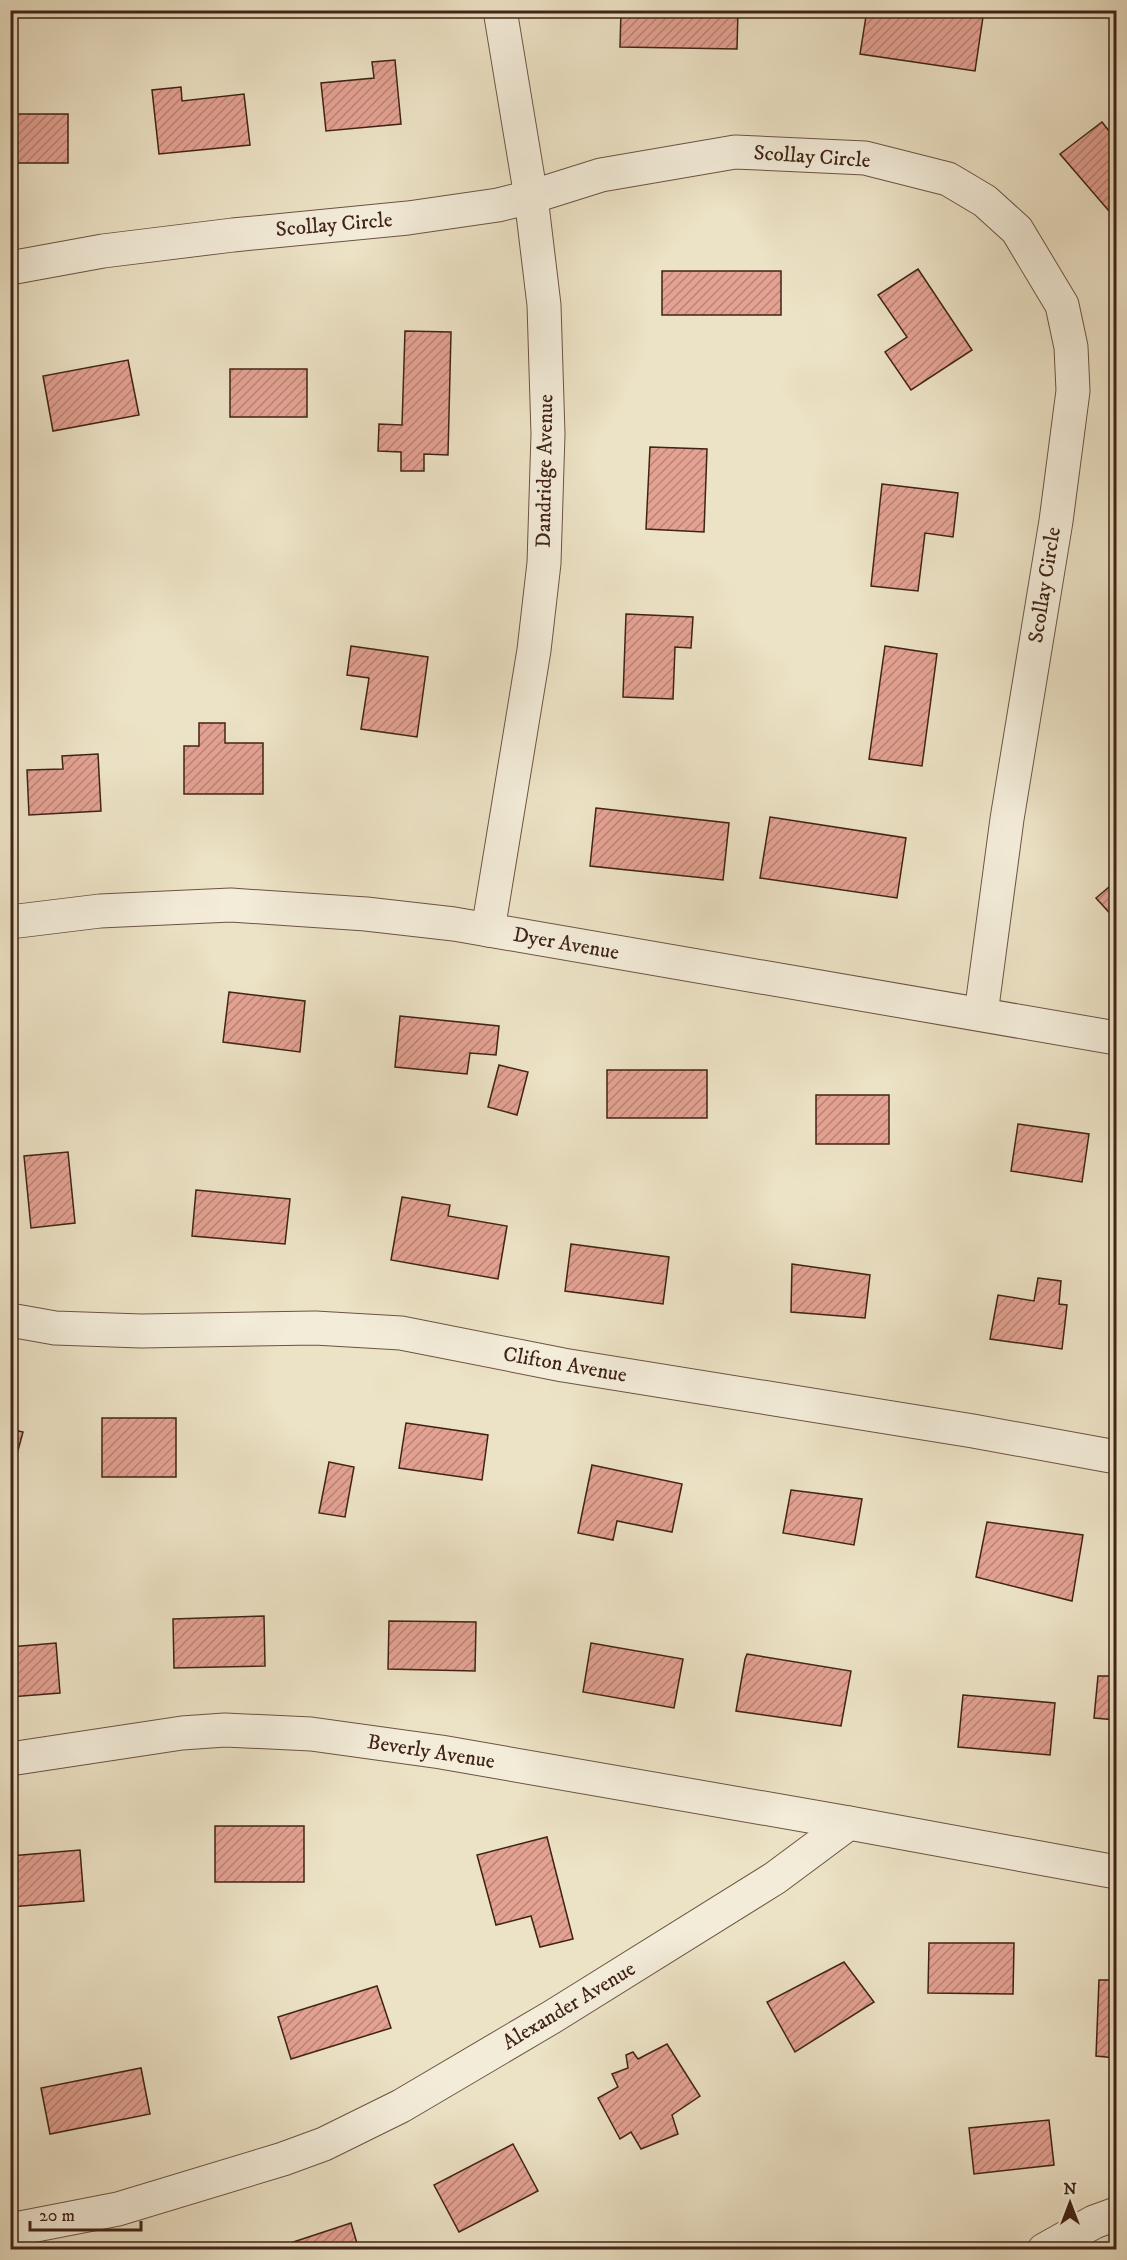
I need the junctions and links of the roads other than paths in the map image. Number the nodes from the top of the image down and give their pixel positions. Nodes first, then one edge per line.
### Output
1 (500, 10) edge
2 (531, 197) junction
3 (10, 268) edge
4 (10, 922) edge
5 (488, 930) junction
6 (981, 1014) junction
7 (1116, 1038) edge
8 (10, 1320) edge
9 (1116, 1457) edge
10 (10, 1759) edge
11 (849, 1822) junction
12 (1116, 1872) edge
13 (1116, 2214) edge
14 (10, 2230) edge
15 (1044, 2250) edge

1 - 2 street, Dandridge Avenue
2 - 3 street, Scollay Circle
2 - 5 street, Dandridge Avenue
2 - 6 street, Scollay Circle
4 - 5 street, Dyer Avenue
5 - 6 street, Dyer Avenue
6 - 7 street, Dyer Avenue
8 - 9 street, Clifton Avenue
10 - 11 street, Beverly Avenue
11 - 12 street
11 - 14 street, Alexander Avenue
13 - 15 street

